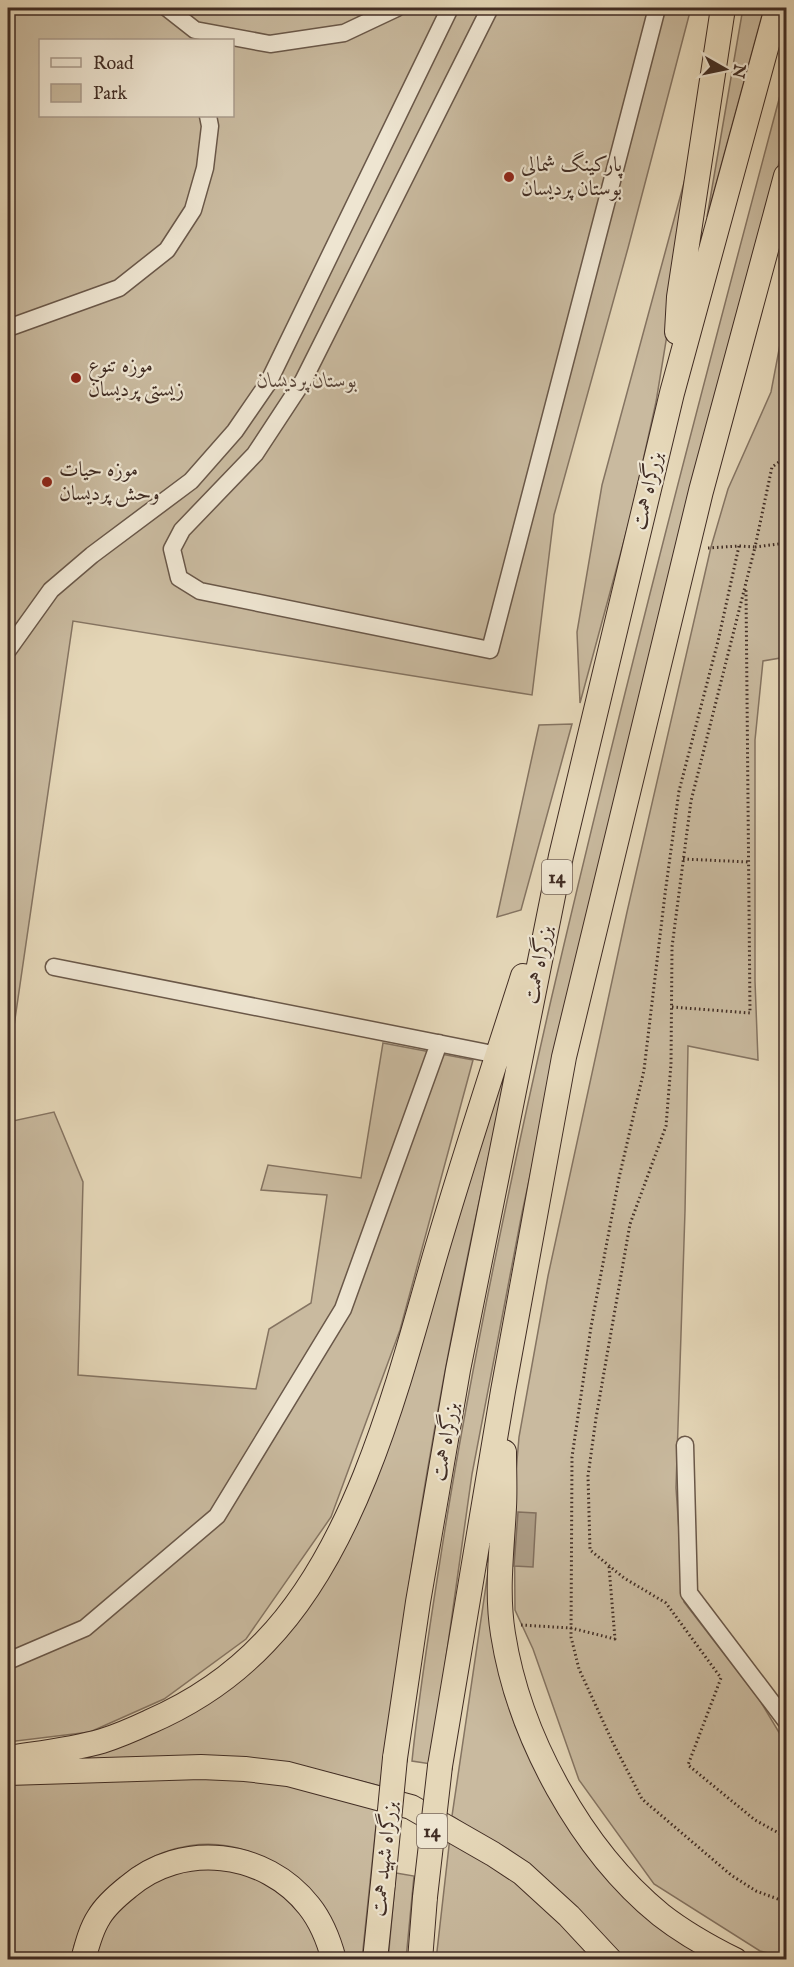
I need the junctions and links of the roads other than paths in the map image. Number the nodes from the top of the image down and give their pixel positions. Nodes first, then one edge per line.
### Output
1 (167, 8) edge
2 (397, 8) edge
3 (450, 8) edge
4 (490, 8) edge
5 (657, 8) edge
6 (723, 8) edge
7 (777, 8) edge
8 (195, 35) edge
9 (228, 39) edge
10 (234, 40) edge
11 (208, 117) edge
12 (786, 176) edge
13 (8, 328) edge
14 (672, 393) junction
15 (8, 650) edge
16 (561, 856) junction
17 (54, 967) dead end
18 (439, 1043) junction
19 (498, 1055) junction
20 (503, 1392) junction
21 (685, 1445) dead end
22 (8, 1661) edge
23 (786, 1721) edge
24 (8, 1758) edge
25 (395, 1758) joint
26 (440, 1766) joint
27 (8, 1773) edge
28 (83, 1959) edge
29 (334, 1959) edge
30 (375, 1959) edge
31 (420, 1959) edge
32 (610, 1959) edge
33 (735, 1959) edge

1 - 8 street
2 - 10 street
3 - 15 street
4 - 5 street
6 - 14 highway
7 - 14 highway, بزرگراه همت / 14
8 - 9 street
11 - 13 street
12 - 20 highway, بزرگراه همت / 14
14 - 16 highway, بزرگراه همت / 14
16 - 19 highway
16 - 25 highway, بزرگراه همت / 14
17 - 18 street
18 - 19 street
18 - 22 street
19 - 24 highway
20 - 26 highway, بزرگراه همت / 14
20 - 33 highway
21 - 23 street
25 - 30 highway, بزرگراه شهید همت / 14, bridge
26 - 31 highway, بزرگراه شهید همت / 14, bridge
27 - 32 highway
28 - 29 highway

